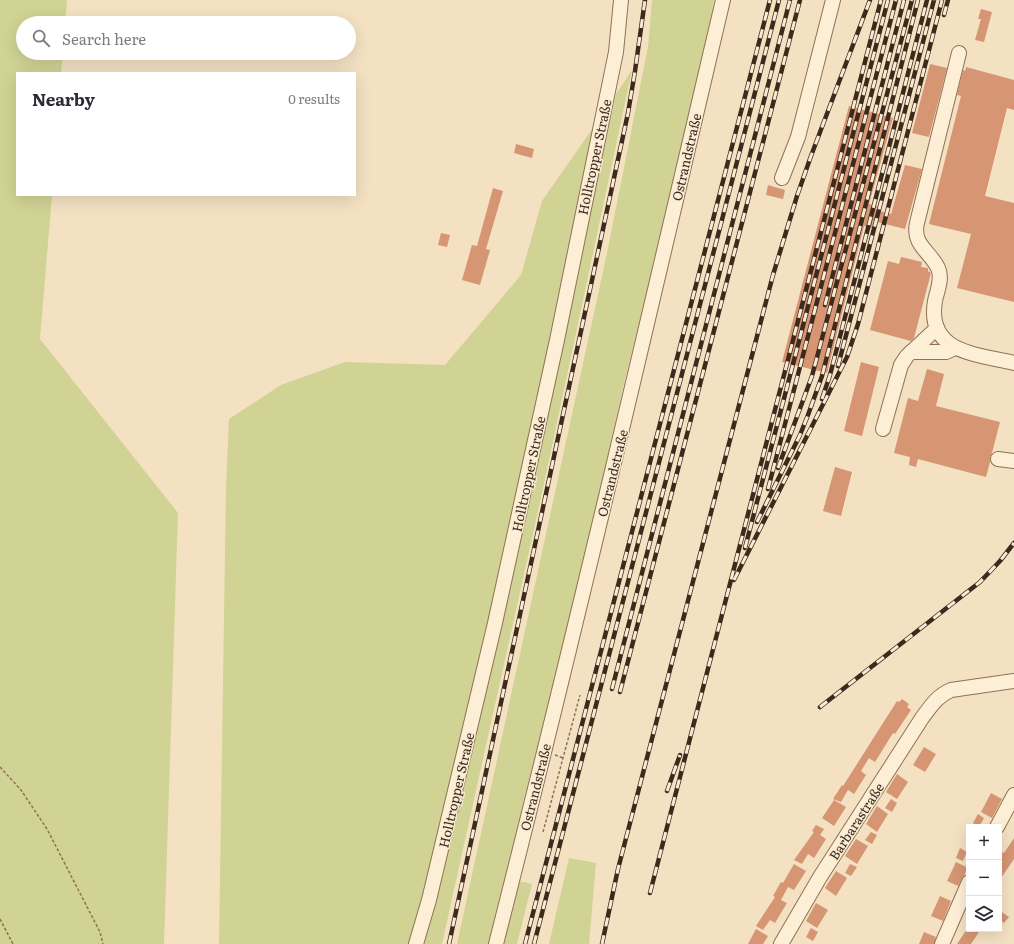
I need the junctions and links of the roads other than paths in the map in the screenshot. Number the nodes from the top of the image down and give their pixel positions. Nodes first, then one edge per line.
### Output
1 (621, 0) edge
2 (723, 0) edge
3 (833, 0) edge
4 (959, 53) dead end
5 (782, 178) dead end
6 (937, 328) junction
7 (955, 348) junction
8 (911, 352) junction
9 (1014, 363) edge
10 (883, 429) dead end
11 (998, 459) dead end
12 (1014, 461) edge
13 (1014, 681) edge
14 (1014, 795) edge
15 (999, 824) edge
16 (966, 889) edge
17 (416, 944) edge
18 (496, 944) edge
19 (781, 944) edge
20 (942, 944) edge

1 - 17 street, Holltropper Straße
2 - 18 street, Ostrandstraße
3 - 5 street
4 - 6 street
6 - 7 street
6 - 8 street
7 - 8 street
7 - 9 street
8 - 10 street
11 - 12 street
13 - 19 street, Barbarastraße
14 - 15 street
16 - 20 street

